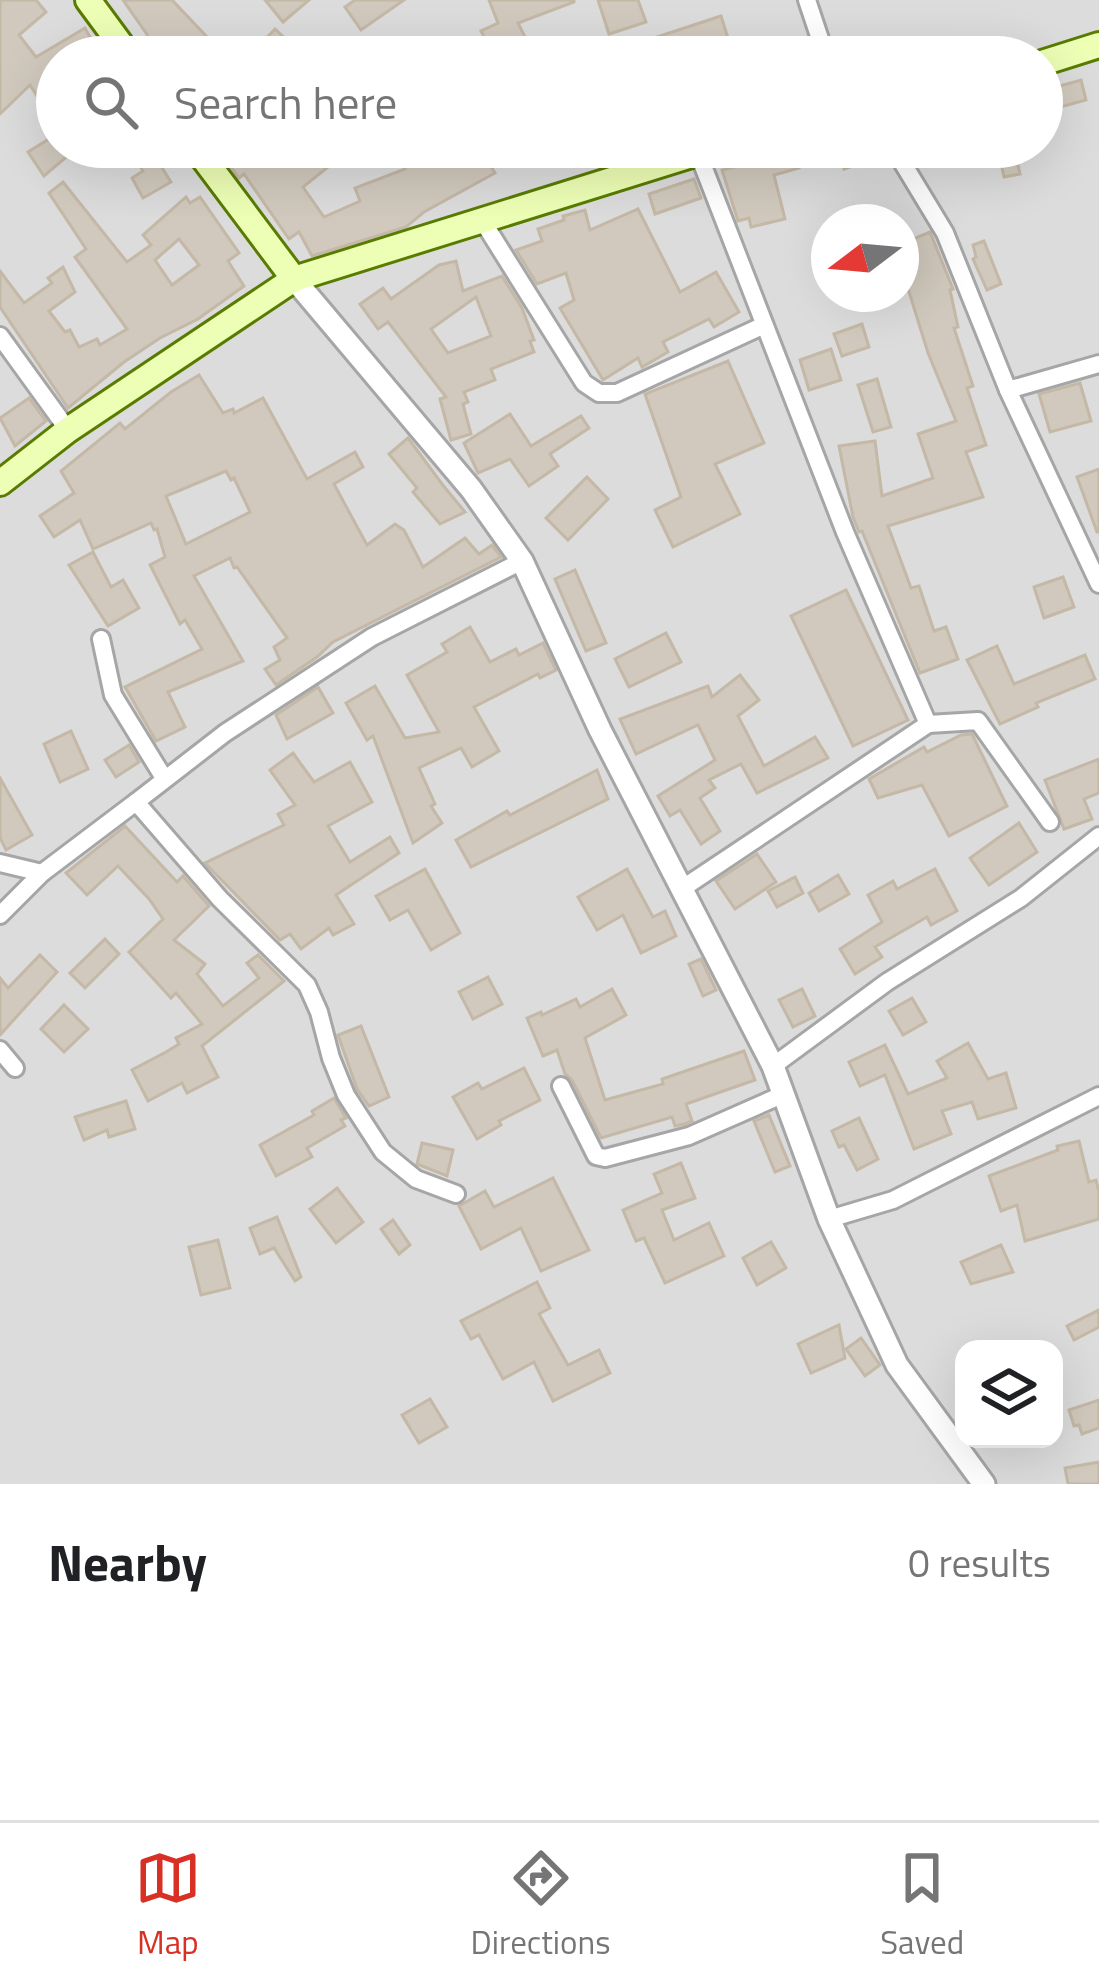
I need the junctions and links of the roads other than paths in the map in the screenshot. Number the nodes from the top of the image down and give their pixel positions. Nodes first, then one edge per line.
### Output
1 (88, 0) edge
2 (807, 0) edge
3 (115, 36) edge
4 (819, 36) edge
5 (1099, 45) edge
6 (1063, 56) edge
7 (211, 168) edge
8 (650, 168) edge
9 (714, 168) edge
10 (906, 168) edge
11 (482, 220) junction
12 (295, 279) junction
13 (762, 326) junction
14 (0, 335) edge
15 (1099, 364) edge
16 (1008, 390) junction
17 (68, 430) junction
18 (0, 483) edge
19 (522, 561) junction
20 (1099, 584) edge
21 (101, 639) dead end
22 (928, 724) junction
23 (164, 778) junction
24 (136, 802) junction
25 (1050, 822) dead end
26 (1099, 836) edge
27 (0, 862) edge
28 (42, 873) junction
29 (683, 888) junction
30 (0, 915) edge
31 (0, 1051) edge
32 (773, 1066) junction
33 (15, 1068) dead end
34 (561, 1086) dead end
35 (782, 1095) junction
36 (1099, 1096) edge
37 (457, 1193) dead end
38 (830, 1219) junction
39 (984, 1484) edge

1 - 3 main road
2 - 4 street
5 - 6 main road
7 - 12 main road
8 - 11 main road
9 - 13 street
10 - 16 street
11 - 12 main road
11 - 13 street
12 - 17 main road
12 - 19 street
13 - 22 street
14 - 17 street
15 - 16 street
16 - 20 street
17 - 18 main road
19 - 23 street
19 - 29 street
21 - 23 street
22 - 25 street
22 - 29 street
23 - 24 street
24 - 28 street
24 - 37 street
26 - 32 street
27 - 28 street
28 - 30 street
29 - 32 street
31 - 33 street
32 - 35 street
34 - 35 street
35 - 38 street
36 - 38 street
38 - 39 street

